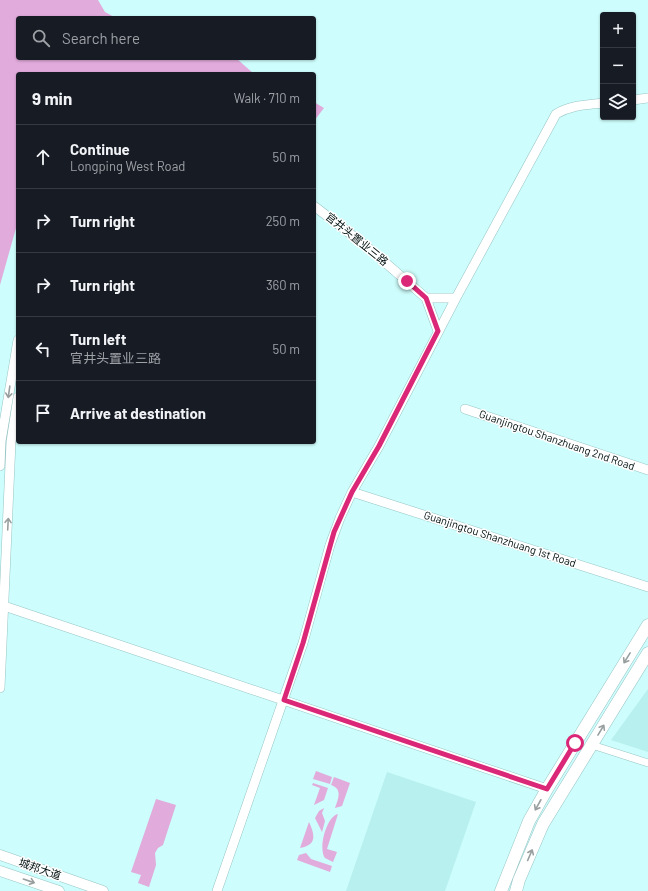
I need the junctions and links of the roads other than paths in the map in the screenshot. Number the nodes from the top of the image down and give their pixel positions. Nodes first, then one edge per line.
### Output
1 (648, 98) edge
2 (636, 100) edge
3 (600, 103) edge
4 (316, 207) edge
5 (426, 298) junction
6 (456, 298) junction
7 (438, 331) junction
8 (16, 350) edge
9 (465, 409) dead end
10 (16, 410) edge
11 (0, 466) edge
12 (648, 470) edge
13 (352, 492) junction
14 (648, 587) edge
15 (4, 606) junction
16 (648, 625) edge
17 (648, 653) edge
18 (0, 688) edge
19 (284, 700) junction
20 (592, 745) junction
21 (648, 763) edge
22 (547, 789) junction
23 (0, 855) edge
24 (0, 871) edge
25 (59, 891) edge
26 (103, 891) edge
27 (217, 891) edge
28 (501, 891) edge
29 (516, 891) edge

1 - 2 street
3 - 6 street
4 - 5 street, 官井头置业三路
5 - 6 street
5 - 7 street, 官井头置业三路
6 - 7 street
7 - 13 street
8 -> 11 street
9 - 12 street, Guanjingtou Shanzhuang 2nd Road
15 -> 10 street
13 - 14 street, Guanjingtou Shanzhuang 1st Road
13 - 19 street
15 - 18 street
15 - 19 street
16 -> 22 main road
20 -> 17 main road
19 - 22 street
19 - 27 street
20 - 21 street
29 -> 20 main road
22 -> 28 main road
23 - 26 main road, 城邦大道
24 -> 25 main road, 城邦大道

